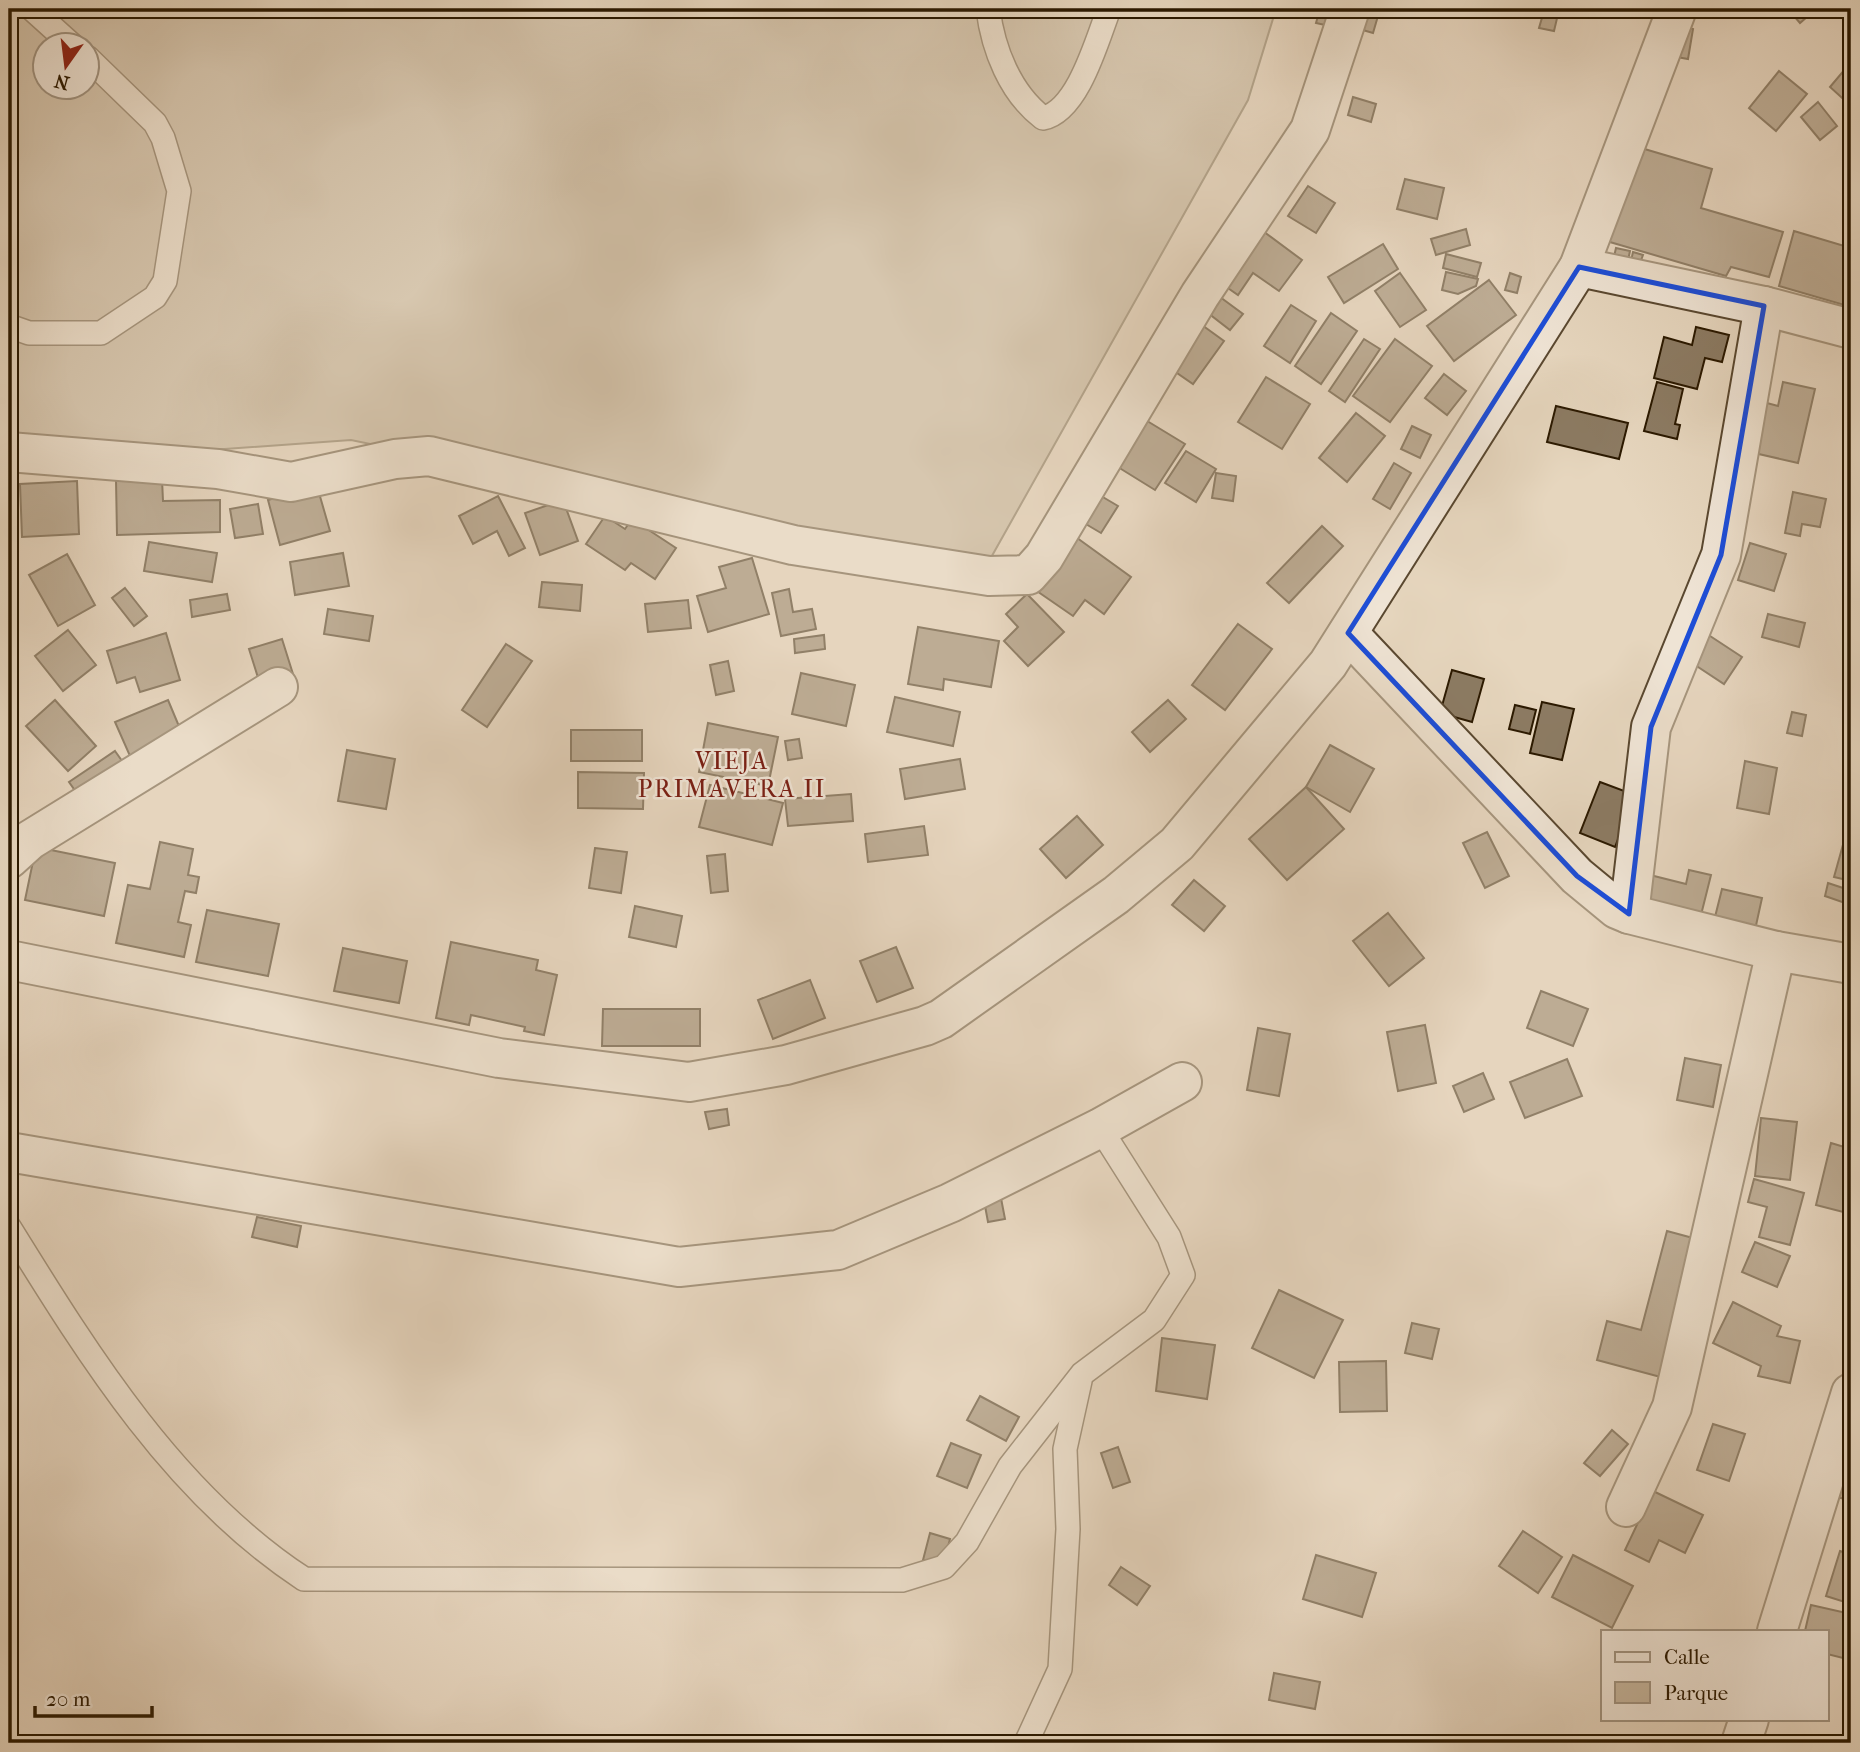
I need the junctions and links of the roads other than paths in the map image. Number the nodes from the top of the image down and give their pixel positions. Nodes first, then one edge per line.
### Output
1 (32, 9) edge
2 (988, 9) edge
3 (1109, 9) edge
4 (1350, 9) edge
5 (1677, 9) edge
6 (57, 32) edge
7 (102, 72) edge
8 (1579, 267) junction
9 (1764, 306) junction
10 (9, 326) edge
11 (1851, 329) edge
12 (9, 452) edge
13 (1348, 633) junction
14 (278, 687) dead end
15 (9, 859) edge
16 (1629, 914) junction
17 (1776, 951) junction
18 (9, 960) edge
19 (1851, 964) edge
20 (1182, 1082) dead end
21 (1100, 1128) junction
22 (9, 1152) edge
23 (9, 1227) edge
24 (1082, 1374) junction
25 (1851, 1393) edge
26 (1626, 1507) dead end
27 (1777, 1630) edge
28 (1749, 1720) edge
29 (1026, 1743) edge
30 (1741, 1743) edge

1 - 6 lane
2 - 3 lane
4 - 12 street
5 - 8 street
7 - 10 lane
8 - 9 street
8 - 13 street
9 - 11 street
9 - 16 street
13 - 16 street
13 - 18 street
14 - 15 street
16 - 17 street
17 - 19 street
17 - 26 street
20 - 21 street
21 - 22 street
21 - 24 lane
23 - 24 lane
24 - 29 lane
25 - 27 street
28 - 30 street

